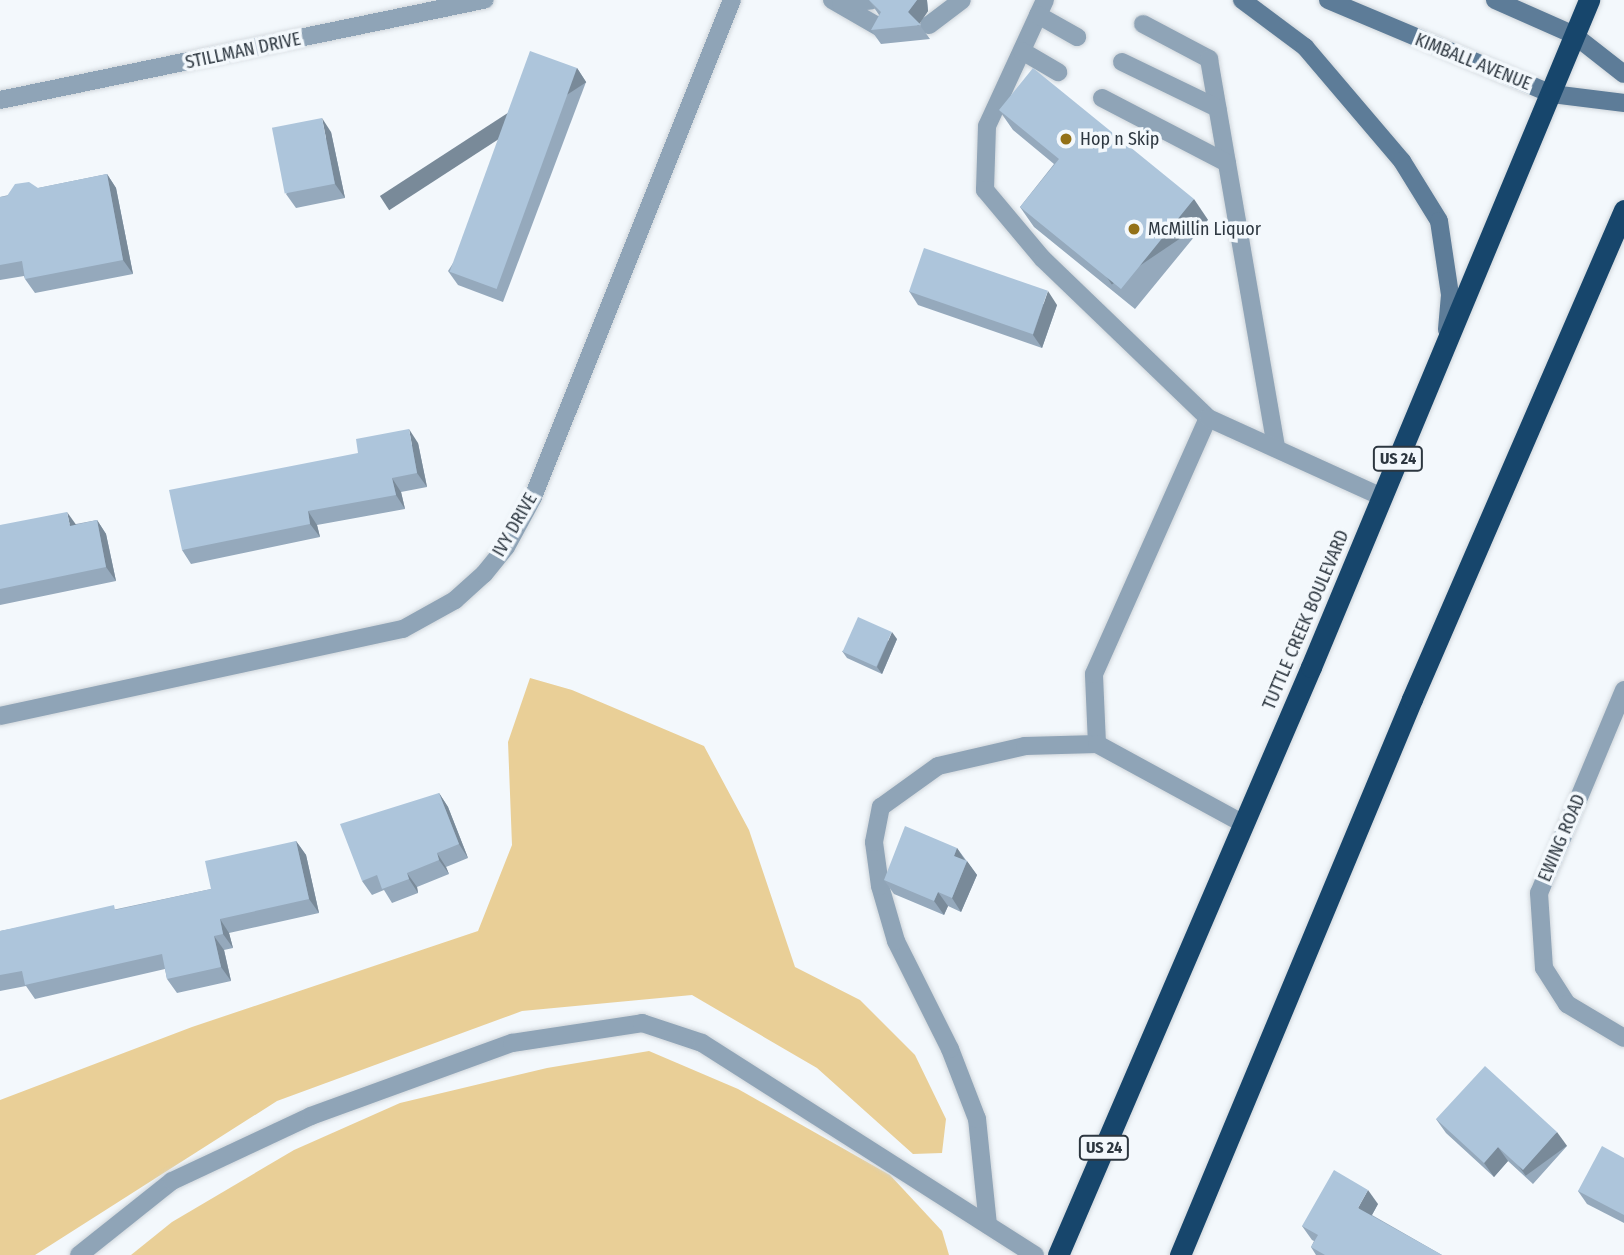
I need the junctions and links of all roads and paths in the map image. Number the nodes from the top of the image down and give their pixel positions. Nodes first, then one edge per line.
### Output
1 (485, 0) edge
2 (732, 0) edge
3 (872, 0) edge
4 (962, 0) edge
5 (1242, 0) edge
6 (1328, 0) edge
7 (1495, 0) edge
8 (1589, 0) edge
9 (837, 2) edge
10 (1042, 8) edge
11 (1143, 24) dead end
12 (929, 25) dead end
13 (880, 27) edge
14 (1574, 35) junction
15 (1077, 37) dead end
16 (1022, 51) junction
17 (1122, 62) dead end
18 (1058, 72) dead end
19 (1624, 74) edge
20 (1552, 94) junction
21 (1102, 98) dead end
22 (0, 100) edge
23 (1624, 103) edge
24 (1217, 108) junction
25 (1227, 163) junction
26 (1624, 210) edge
27 (1445, 346) junction
28 (1208, 418) junction
29 (1276, 448) junction
30 (1382, 496) junction
31 (1624, 690) edge
32 (0, 716) edge
33 (1097, 744) junction
34 (1244, 824) junction
35 (1624, 1038) edge
36 (988, 1225) junction
37 (79, 1255) edge
38 (1035, 1255) edge
39 (1058, 1255) edge
40 (1180, 1255) edge

1 - 22 street, STILLMAN DRIVE
2 - 32 street, IVY DRIVE
3 - 9 street
4 - 12 street
5 - 27 main road
6 - 20 main road, KIMBALL AVENUE
7 - 14 main road
8 - 14 highway, TUTTLE CREEK BOULEVARD / US 24
9 - 13 street
10 - 15 street
10 - 16 street
11 - 24 street
14 - 19 main road
14 - 20 highway, TUTTLE CREEK BOULEVARD / US 24
16 - 18 street
16 - 28 street
17 - 24 street
20 - 23 main road, KIMBALL AVENUE
20 - 27 highway, TUTTLE CREEK BOULEVARD / US 24
21 - 25 street
24 - 25 street
25 - 29 street
26 - 40 highway
27 - 30 highway, TUTTLE CREEK BOULEVARD / US 24
28 - 29 street
28 - 33 street
29 - 30 street
30 - 34 highway, TUTTLE CREEK BOULEVARD / US 24
31 - 35 street, EWING ROAD
33 - 34 street
33 - 36 street
34 - 39 highway, TUTTLE CREEK BOULEVARD / US 24
36 - 37 street
36 - 38 street

